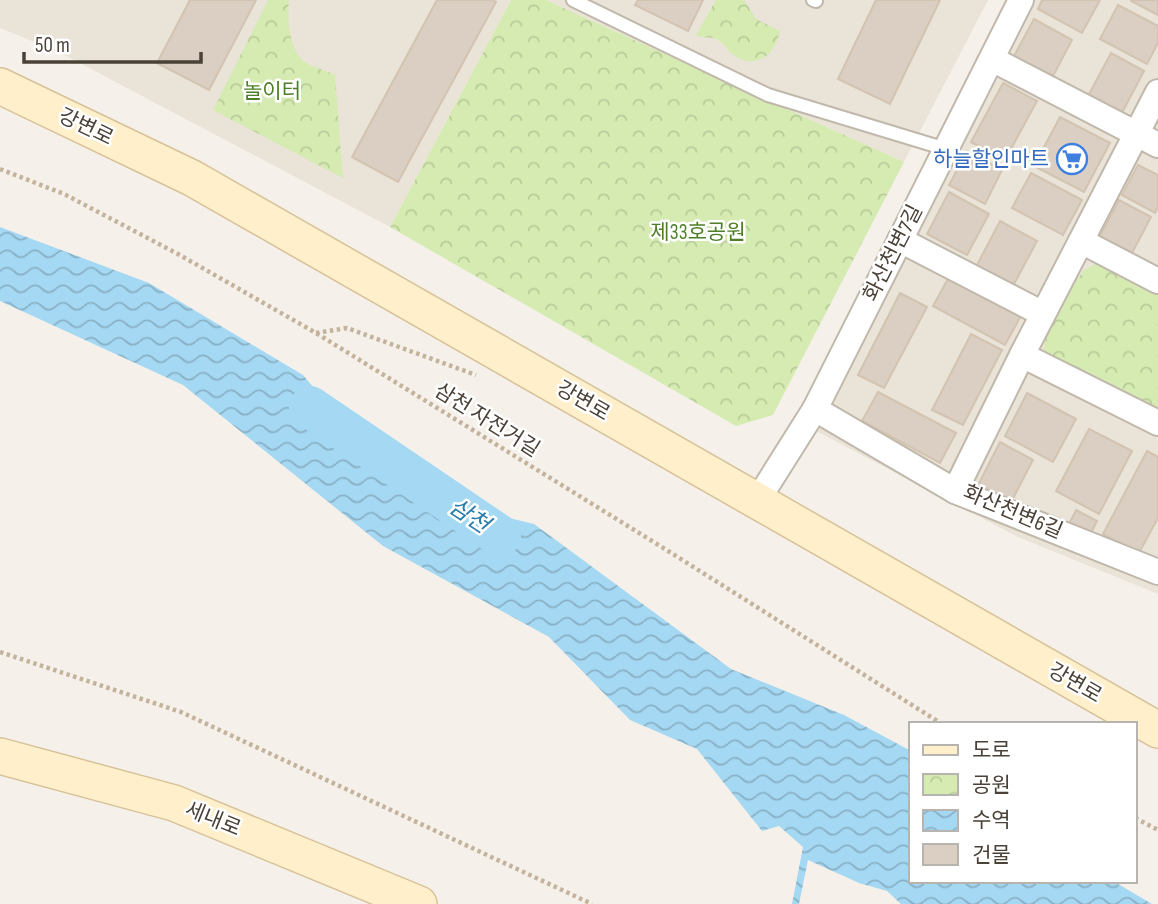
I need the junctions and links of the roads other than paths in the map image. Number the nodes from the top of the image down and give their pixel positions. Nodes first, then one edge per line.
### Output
1 (573, 0) edge
2 (1021, 0) edge
3 (992, 59) junction
4 (0, 86) edge
5 (1158, 92) edge
6 (1147, 139) edge
7 (946, 149) junction
8 (900, 240) junction
9 (1081, 241) junction
10 (1158, 281) edge
11 (1042, 314) junction
12 (1022, 355) junction
13 (815, 409) junction
14 (1158, 423) edge
15 (955, 491) junction
16 (757, 501) junction
17 (1158, 572) edge
18 (1158, 730) edge
19 (0, 755) edge
20 (419, 904) edge

1 - 7 lane
2 - 3 street, 화산천변7길
3 - 6 street
3 - 7 street, 화산천변7길
4 - 16 street, 강변로
5 - 6 street, 화산천변6길
6 - 9 street, 화산천변6길
7 - 8 street, 화산천변7길
8 - 11 street
8 - 13 street, 화산천변7길
9 - 10 street
9 - 11 street, 화산천변6길
11 - 12 street, 화산천변6길
12 - 14 street
12 - 15 street, 화산천변6길
13 - 15 street
13 - 16 street, 화산천변7길
15 - 17 street, 화산천변6길
16 - 18 street, 강변로
19 - 20 street, 세내로

